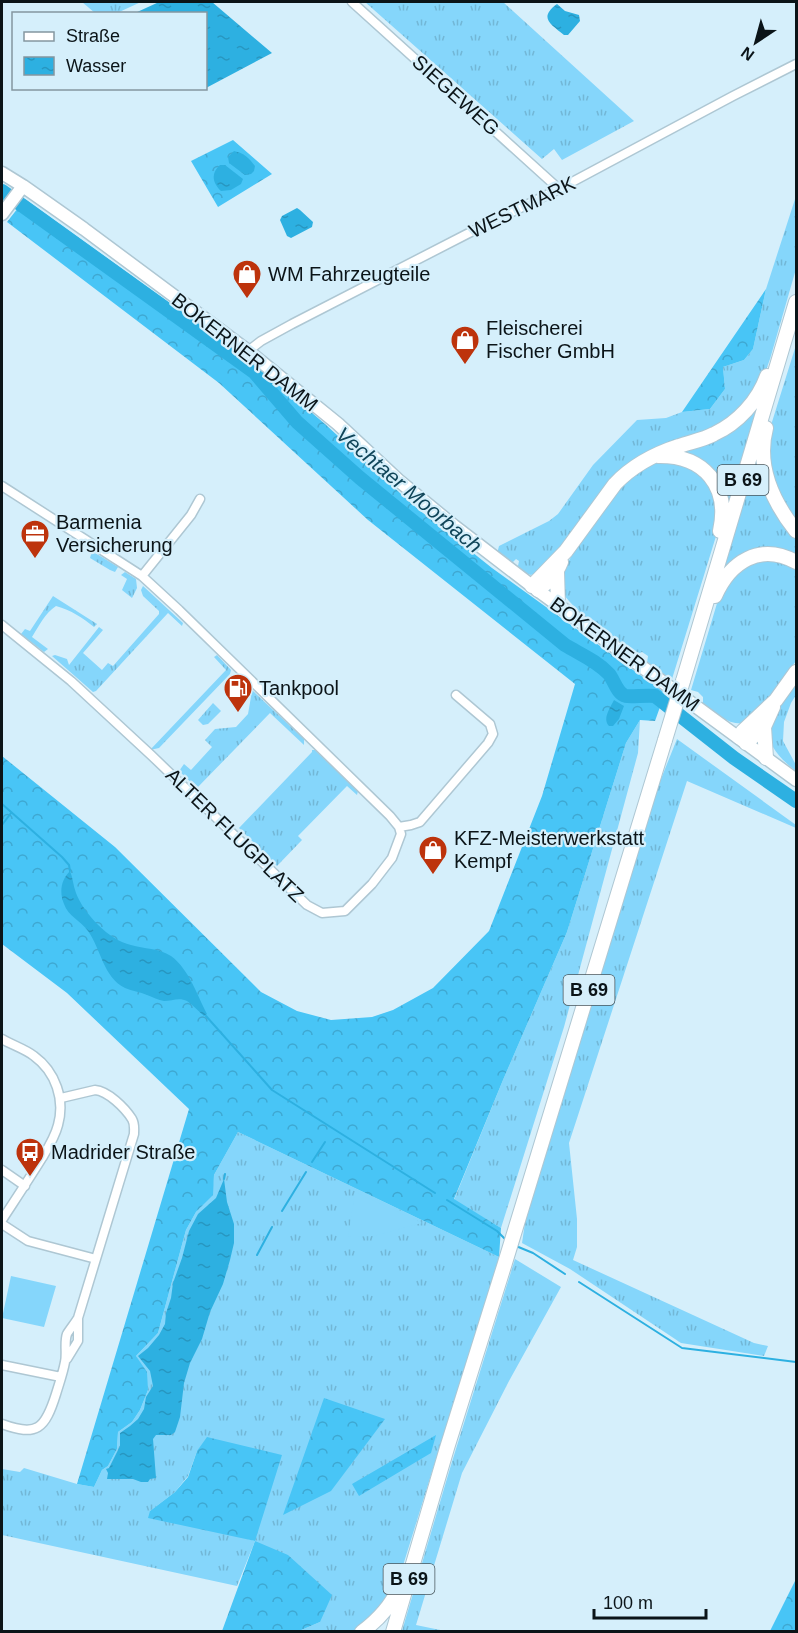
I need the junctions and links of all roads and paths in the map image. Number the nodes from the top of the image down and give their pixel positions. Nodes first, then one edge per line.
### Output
1 (352, 2) edge
2 (796, 64) edge
3 (2, 173) edge
4 (559, 189) junction
5 (19, 190) junction
6 (5, 210) edge
7 (796, 302) edge
8 (788, 332) junction
9 (248, 351) junction
10 (778, 365) junction
11 (653, 456) junction
12 (2, 486) edge
13 (200, 499) dead end
14 (796, 531) edge
15 (566, 550) junction
16 (796, 562) edge
17 (557, 572) junction
18 (142, 576) junction
19 (535, 588) junction
20 (708, 596) junction
21 (558, 604) junction
22 (2, 625) edge
23 (694, 644) junction
24 (796, 672) edge
25 (456, 695) dead end
26 (776, 700) junction
27 (764, 727) junction
28 (742, 740) junction
29 (766, 758) junction
30 (796, 780) edge
31 (399, 827) junction
32 (2, 1039) edge
33 (61, 1098) junction
34 (2, 1170) edge
35 (25, 1186) junction
36 (2, 1220) edge
37 (2, 1224) edge
38 (96, 1259) junction
39 (2, 1365) edge
40 (61, 1377) junction
41 (2, 1424) edge
42 (424, 1526) junction
43 (362, 1632) edge
44 (393, 1632) edge

1 - 4 street, SIEGEWEG
2 - 4 street, WESTMARK
3 - 5 main road, BOKERNER DAMM
4 - 9 street, WESTMARK
5 - 6 main road
5 - 9 main road, BOKERNER DAMM
7 - 8 main road, B 69
8 - 10 main road, B 69
8 - 11 main road
9 - 19 main road, BOKERNER DAMM
10 - 14 main road
10 - 20 main road, B 69
11 - 15 main road
11 - 20 main road
12 - 18 street
13 - 18 street
15 - 17 main road
15 - 19 main road
16 - 23 main road
17 - 19 main road
17 - 21 main road
18 - 31 street
19 - 21 main road, BOKERNER DAMM
20 - 23 main road, B 69
21 - 28 main road, BOKERNER DAMM
22 - 31 street, ALTER FLUGPLATZ
23 - 42 main road, B 69, bridge
24 - 26 main road
25 - 31 street
26 - 27 main road
26 - 28 main road
27 - 28 main road
27 - 29 main road
28 - 29 main road, BOKERNER DAMM
29 - 30 main road, BOKERNER DAMM
32 - 33 street
33 - 35 street
33 - 38 street
34 - 35 street
35 - 36 street
37 - 38 street
38 - 40 street
39 - 40 street
40 - 41 street
42 - 43 main road
42 - 44 main road, B 69

